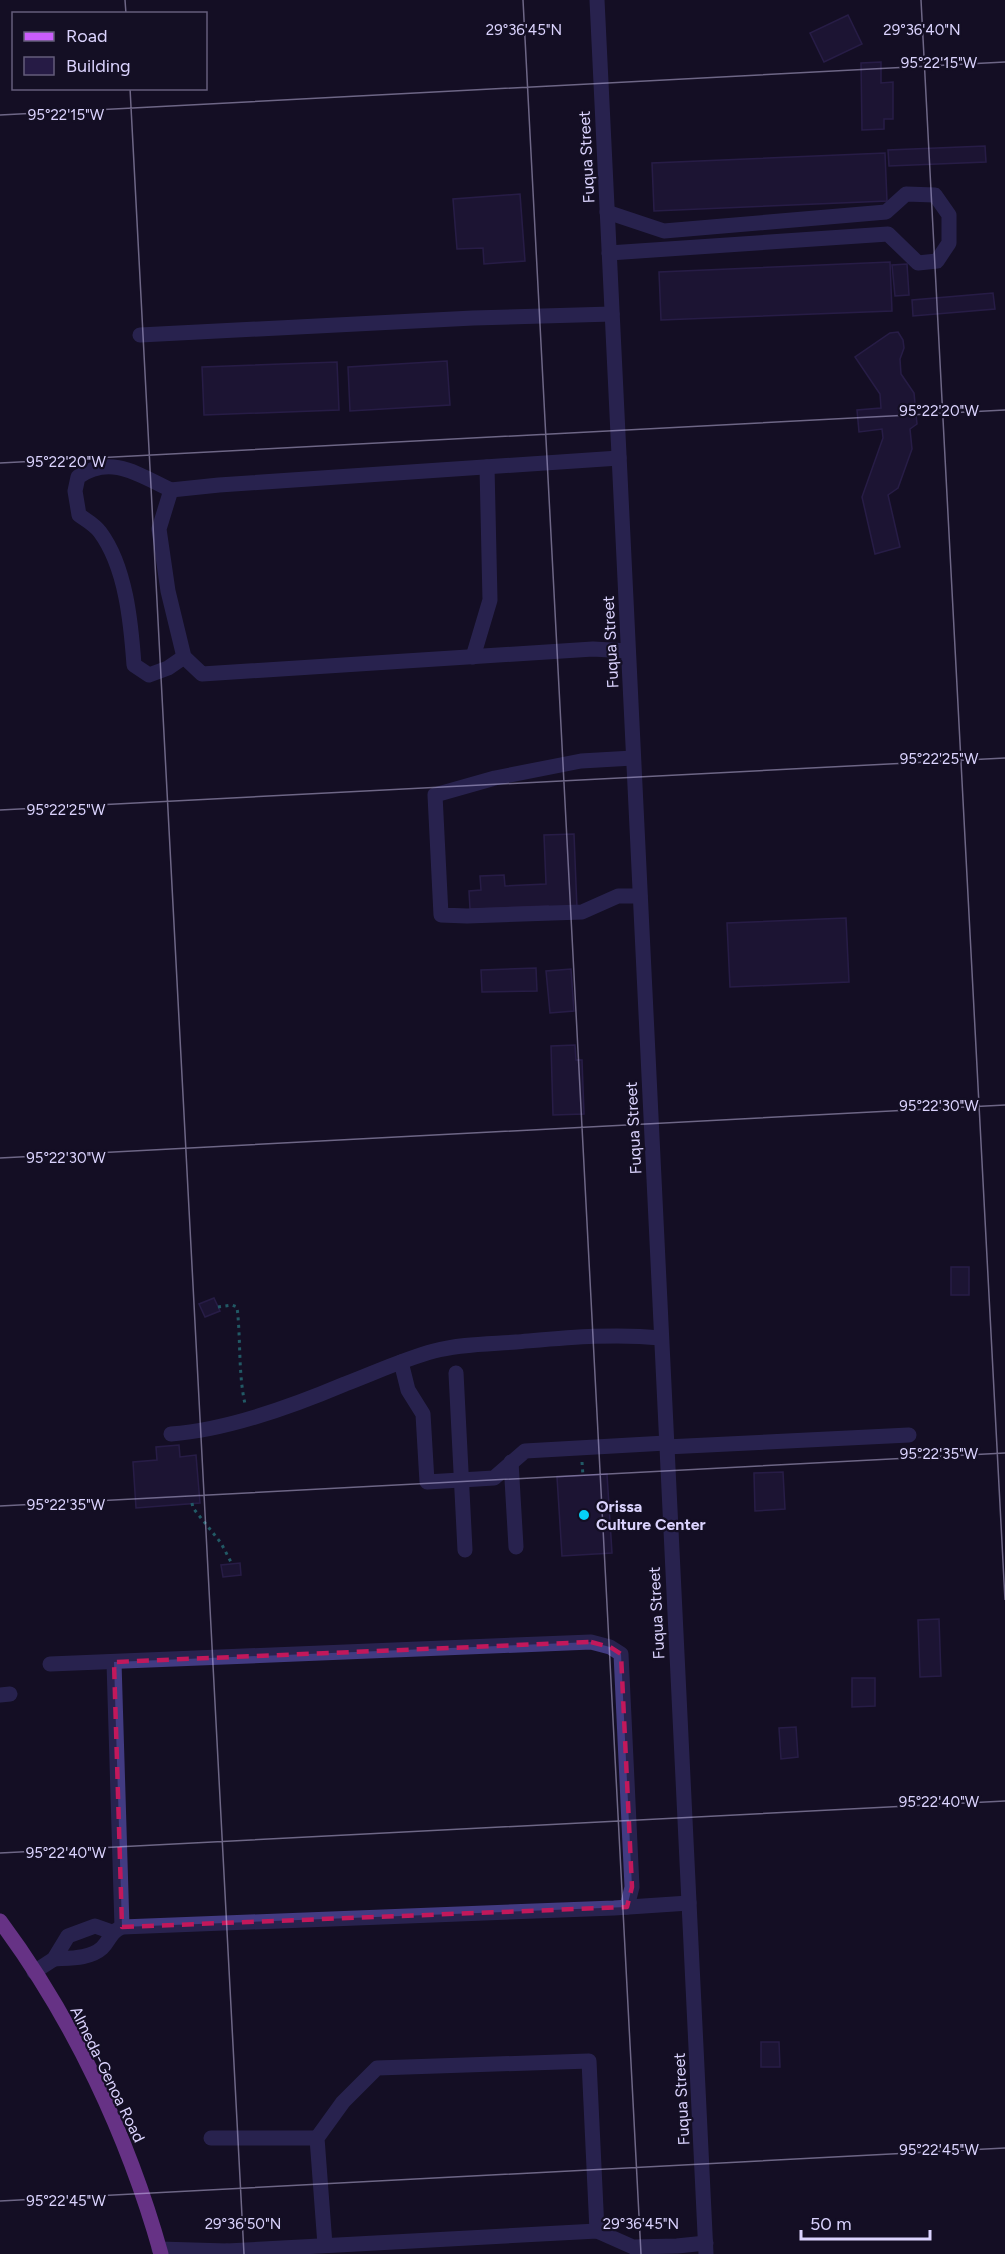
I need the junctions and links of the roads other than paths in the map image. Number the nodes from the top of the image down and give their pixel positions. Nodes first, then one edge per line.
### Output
1 (597, 0) edge
2 (607, 212) junction
3 (609, 253) junction
4 (612, 314) junction
5 (140, 335) dead end
6 (619, 458) junction
7 (487, 467) junction
8 (171, 490) junction
9 (628, 651) junction
10 (184, 657) junction
11 (473, 657) junction
12 (633, 758) junction
13 (640, 896) junction
14 (661, 1338) junction
15 (401, 1362) junction
16 (456, 1373) dead end
17 (171, 1434) dead end
18 (909, 1435) dead end
19 (666, 1445) junction
20 (511, 1462) junction
21 (461, 1480) junction
22 (516, 1547) dead end
23 (465, 1550) dead end
24 (114, 1662) junction
25 (50, 1664) dead end
26 (689, 1903) junction
27 (627, 1907) junction
28 (0, 1921) edge
29 (117, 1930) junction
30 (54, 1959) junction
31 (34, 1972) junction
32 (211, 2138) dead end
33 (317, 2138) junction
34 (597, 2231) junction
35 (325, 2245) junction
36 (706, 2248) edge
37 (160, 2252) edge
38 (227, 2252) edge

1 - 2 street, Fuqua Street
2 - 3 street, Fuqua Street
2 - 3 street
3 - 4 street, Fuqua Street
4 - 5 street
4 - 6 street, Fuqua Street
6 - 7 street
6 - 9 street, Fuqua Street
7 - 8 street
7 - 11 street
8 - 10 street
8 - 10 street
9 - 11 street
9 - 12 street, Fuqua Street
10 - 11 street
12 - 13 street, Fuqua Street
12 - 13 street
13 - 14 street, Fuqua Street
14 - 15 street
14 - 19 street, Fuqua Street
15 - 17 street
15 - 21 street
16 - 21 street
18 - 19 street
19 - 20 street
19 - 26 street, Fuqua Street
20 - 21 street
20 - 22 street
21 - 23 street
24 - 25 street
24 - 27 street
24 - 29 street
26 - 27 street
26 - 36 street, Fuqua Street
27 - 29 street
28 - 31 main road, Almeda-Genoa Road
29 - 30 street
29 - 30 street
30 - 31 street
31 - 37 main road, Almeda-Genoa Road
32 - 33 street
33 - 34 street
33 - 35 street
34 - 35 street
34 - 36 street
35 - 38 street
37 - 38 street

